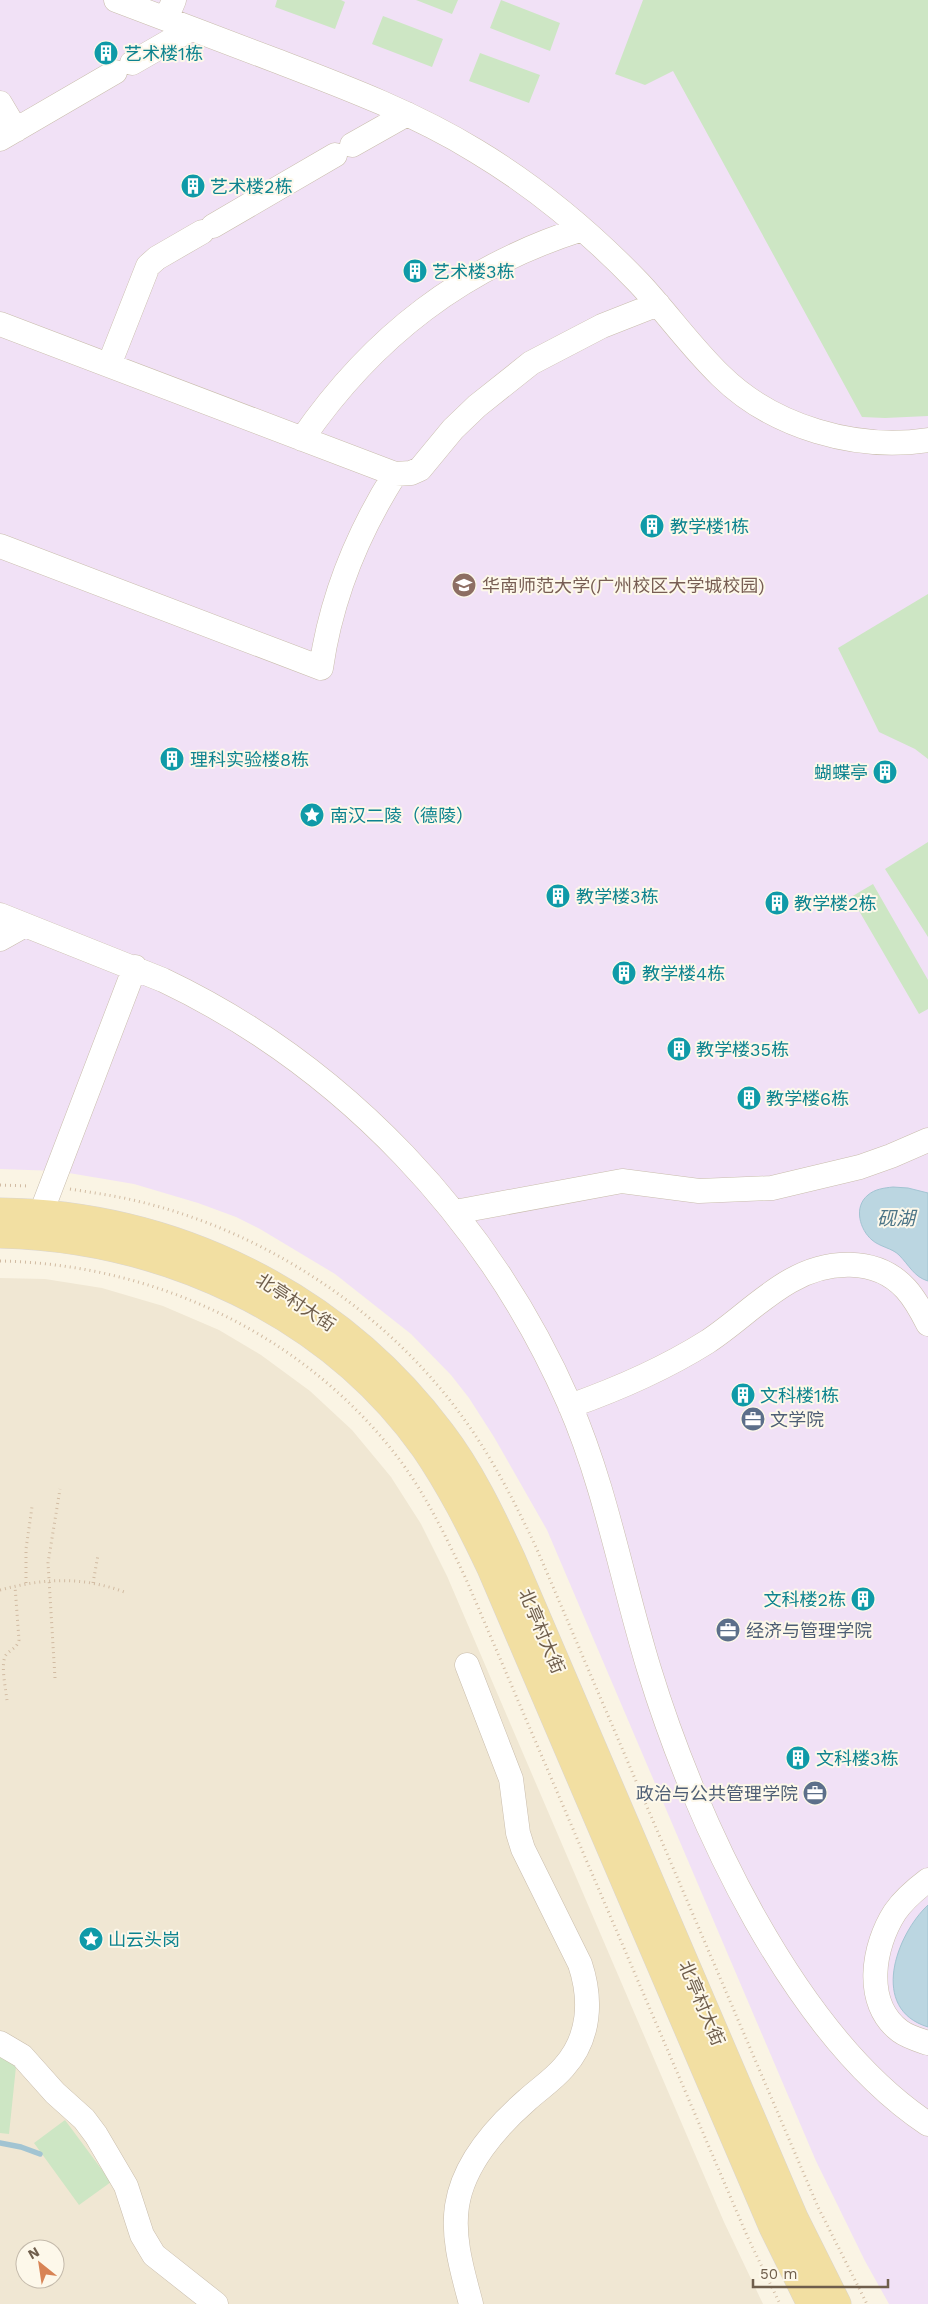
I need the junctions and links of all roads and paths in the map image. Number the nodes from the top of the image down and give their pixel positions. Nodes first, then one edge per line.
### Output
1 (116, 0) edge
2 (170, 9) edge
3 (192, 29) junction
4 (0, 102) edge
5 (407, 114) junction
6 (8, 134) edge
7 (582, 229) junction
8 (658, 304) junction
9 (0, 324) edge
10 (109, 365) junction
11 (302, 439) junction
12 (925, 444) edge
13 (395, 474) junction
14 (0, 546) edge
15 (0, 915) edge
16 (25, 925) junction
17 (0, 939) edge
18 (135, 967) junction
19 (928, 1140) edge
20 (0, 1185) edge
21 (37, 1186) dead end
22 (0, 1212) edge
23 (455, 1212) junction
24 (41, 1213) junction
25 (0, 1234) edge
26 (928, 1324) edge
27 (570, 1406) junction
28 (60, 1489) dead end
29 (32, 1507) dead end
30 (98, 1555) dead end
31 (48, 1580) junction
32 (26, 1583) junction
33 (93, 1583) junction
34 (15, 1586) junction
35 (0, 1590) edge
36 (127, 1593) dead end
37 (467, 1665) dead end
38 (55, 1678) dead end
39 (7, 1700) dead end
40 (928, 1880) edge
41 (0, 2043) edge
42 (928, 2043) edge
43 (928, 2124) edge
44 (216, 2304) edge
45 (471, 2304) edge
46 (811, 2304) edge
47 (837, 2304) edge

1 - 2 street
2 - 3 street
3 - 5 street
3 - 6 street
4 - 6 street
5 - 7 street
5 - 10 street
7 - 8 street
7 - 11 street
8 - 12 street
8 - 13 street
9 - 10 street
10 - 11 street
11 - 13 street
13 - 14 street
15 - 16 street
16 - 17 street
16 - 18 street
18 - 23 street
18 - 24 street
19 - 23 street
20 - 21 path
22 - 24 main road, 北亭村大街
23 - 27 street
24 - 47 main road, 北亭村大街
25 - 46 main road, 北亭村大街
26 - 27 street
27 - 43 street
28 - 31 path
29 - 32 path
30 - 33 path
31 - 32 path
31 - 33 path
31 - 38 path
32 - 34 path
33 - 36 path
34 - 35 path
34 - 39 path
37 - 45 street
40 - 42 street
41 - 44 street

